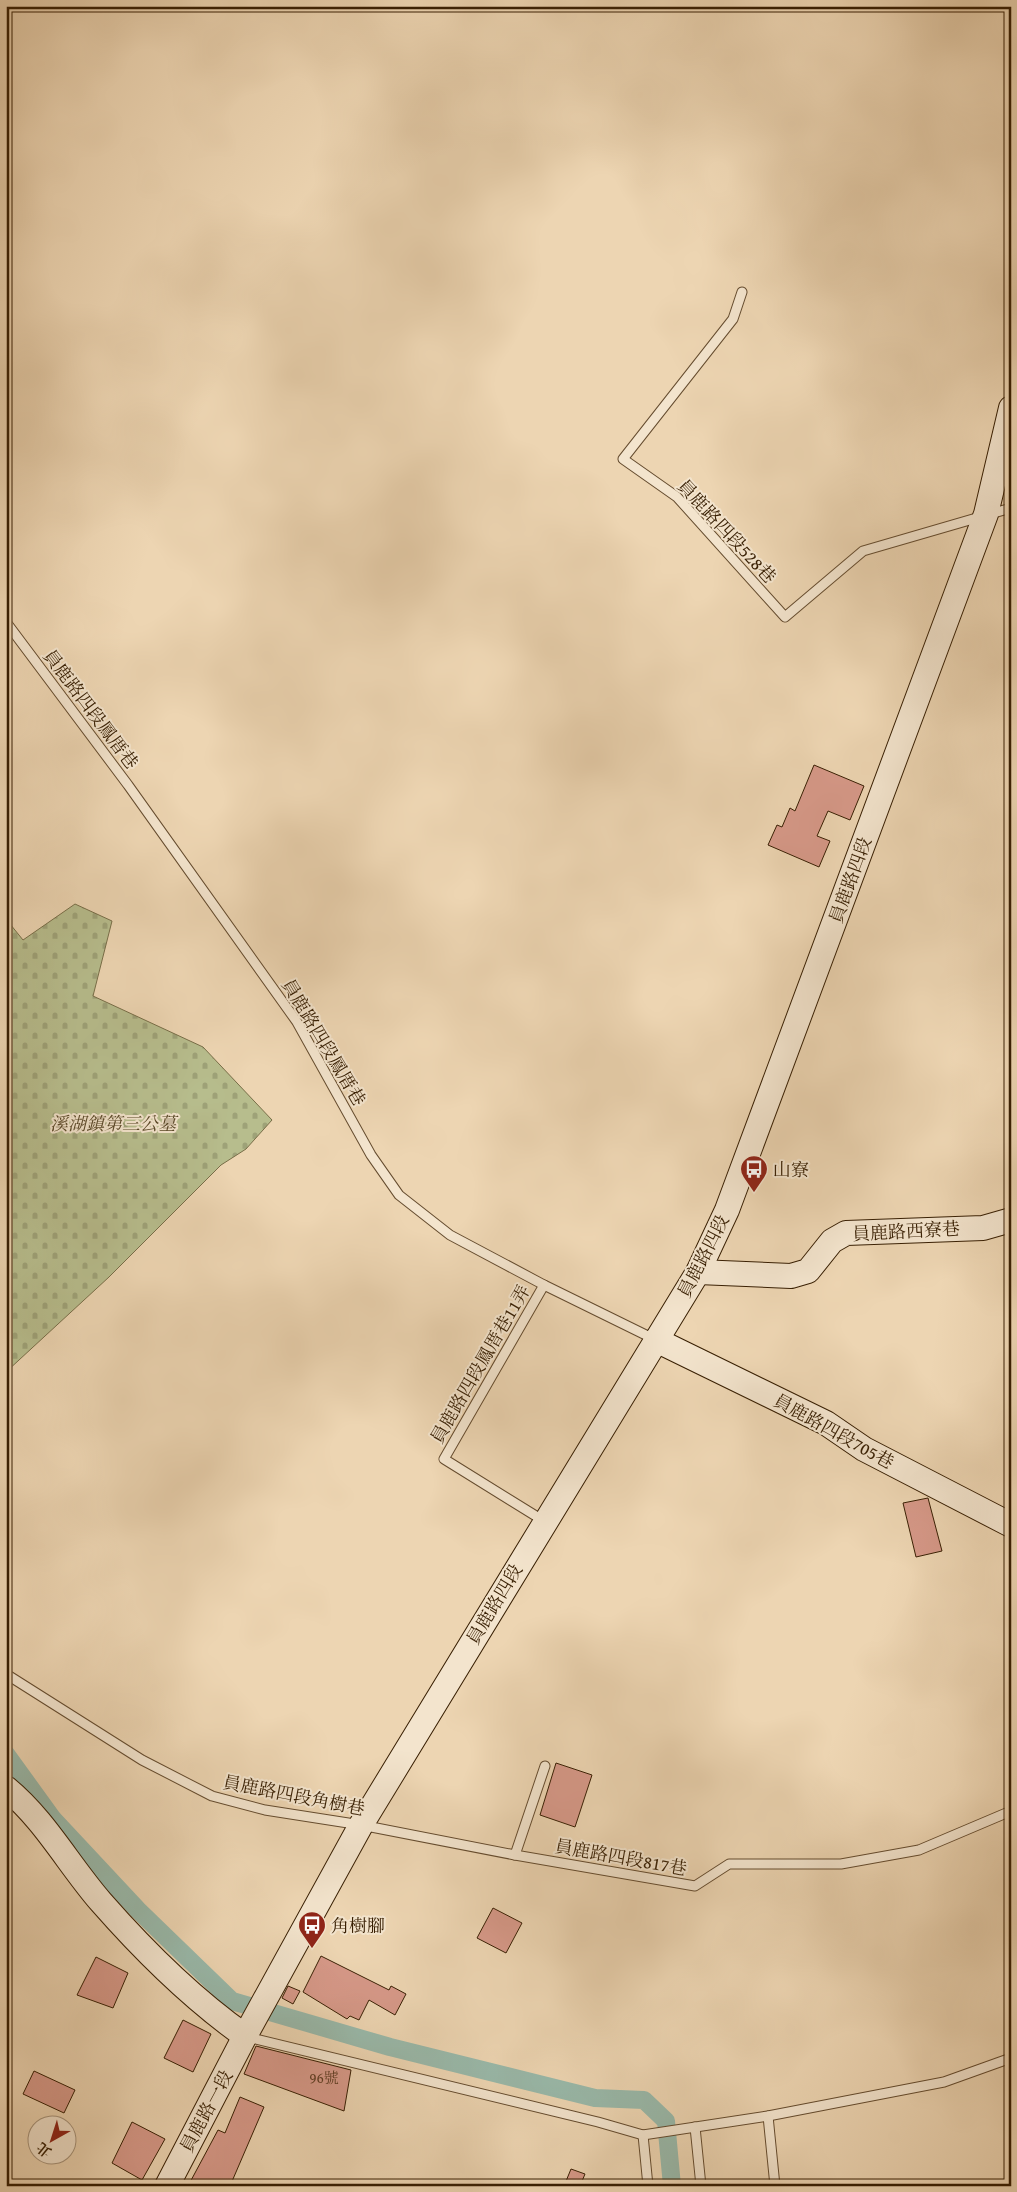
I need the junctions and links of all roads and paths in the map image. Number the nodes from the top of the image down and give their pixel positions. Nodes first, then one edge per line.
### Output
1 (742, 292) dead end
2 (1011, 408) edge
3 (1011, 508) edge
4 (986, 514) junction
5 (6, 622) edge
6 (1011, 1220) edge
7 (698, 1272) junction
8 (544, 1285) junction
9 (656, 1340) junction
10 (544, 1521) junction
11 (1011, 1524) edge
12 (6, 1674) edge
13 (545, 1766) dead end
14 (6, 1788) edge
15 (1011, 1811) edge
16 (361, 1825) junction
17 (515, 1855) junction
18 (245, 2036) junction
19 (1011, 2058) edge
20 (768, 2116) junction
21 (695, 2127) junction
22 (643, 2135) junction
23 (167, 2186) edge
24 (648, 2186) edge
25 (700, 2186) edge
26 (775, 2186) edge

1 - 4 lane, 員鹿路四段528巷
2 - 4 main road, 員鹿路四段
3 - 4 lane
4 - 7 main road, 員鹿路四段
5 - 8 lane, 員鹿路四段鳳厝巷
6 - 7 main road, 員鹿路西寮巷
7 - 9 main road, 員鹿路四段
8 - 9 lane, 員鹿路四段鳳厝巷
8 - 10 lane, 員鹿路四段鳳厝巷11弄
9 - 10 main road, 員鹿路四段
9 - 11 main road, 員鹿路四段705巷
10 - 16 main road, 員鹿路四段
12 - 16 lane, 員鹿路四段角樹巷
13 - 17 lane
14 - 18 main road
15 - 17 lane, 員鹿路四段817巷
16 - 17 lane, 員鹿路四段角樹巷
16 - 18 main road, 員鹿路四段
18 - 22 lane
18 - 23 main road, 員鹿路一段
19 - 20 lane
20 - 21 lane
20 - 26 lane
21 - 22 lane
21 - 25 lane
22 - 24 lane

